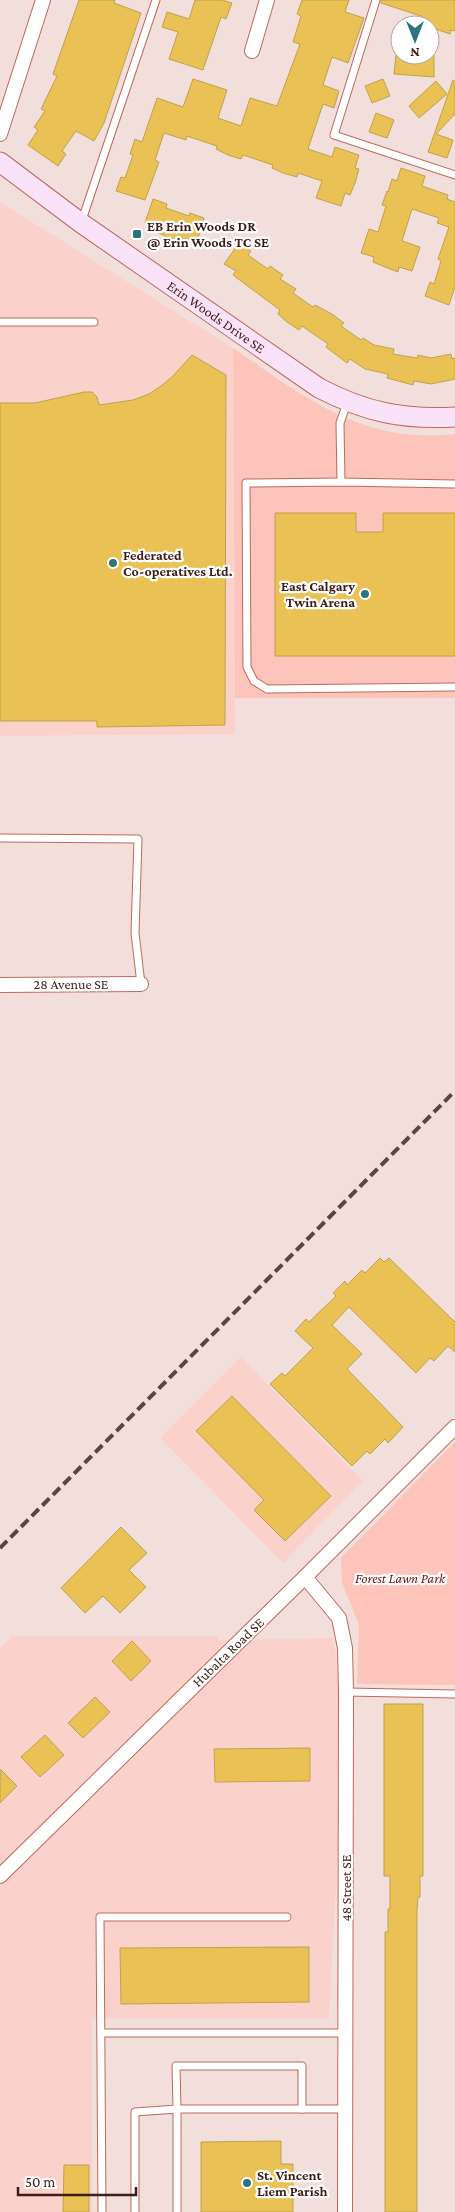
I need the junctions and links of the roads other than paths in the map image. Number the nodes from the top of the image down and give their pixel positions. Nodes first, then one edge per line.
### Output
1 (43, 0) edge
2 (156, 0) edge
3 (267, 0) edge
4 (376, 0) edge
5 (252, 51) dead end
6 (0, 134) edge
7 (0, 162) edge
8 (455, 175) edge
9 (81, 223) junction
10 (0, 322) edge
11 (94, 322) dead end
12 (347, 402) junction
13 (455, 417) edge
14 (341, 482) junction
15 (455, 484) edge
16 (455, 687) edge
17 (0, 838) edge
18 (141, 984) joint
19 (0, 985) edge
20 (455, 1427) edge
21 (305, 1577) junction
22 (346, 1692) junction
23 (455, 1694) edge
24 (0, 1876) edge
25 (287, 1916) dead end
26 (101, 2033) junction
27 (345, 2033) junction
28 (177, 2109) junction
29 (302, 2109) junction
30 (345, 2109) junction
31 (102, 2212) edge
32 (136, 2212) edge
33 (177, 2212) edge
34 (345, 2212) edge

1 - 6 street
2 - 9 lane
3 - 5 street
4 - 8 lane
7 - 9 street, Erin Woods Drive SE
9 - 12 street, Erin Woods Drive SE
10 - 11 lane
12 - 13 street, Erin Woods Drive SE
12 - 14 lane
14 - 15 lane
14 - 16 lane
17 - 18 lane
18 - 19 street, 28 Avenue SE
20 - 21 street, Hubalta Road SE
21 - 22 street, 48 Street SE
21 - 24 street, Hubalta Road SE
22 - 23 lane
22 - 27 street, 48 Street SE
25 - 26 lane
26 - 27 lane
26 - 31 lane
27 - 30 street, 48 Street SE
28 - 29 lane
28 - 29 lane
28 - 32 lane
28 - 33 lane
29 - 30 lane
30 - 34 street, 48 Street SE

